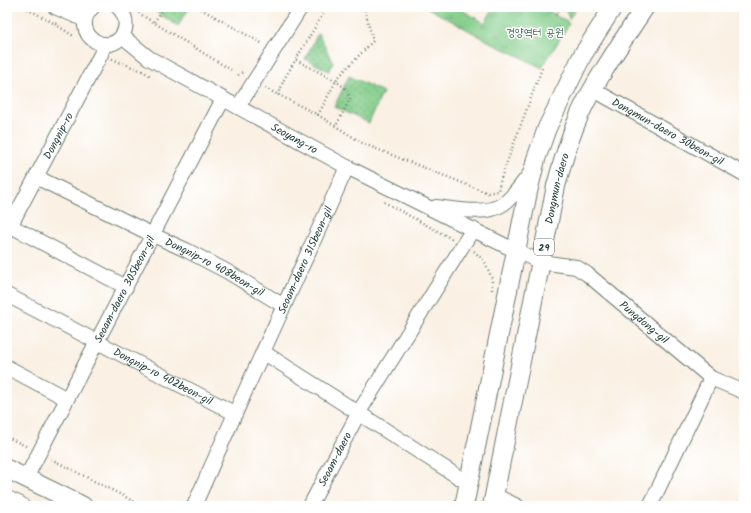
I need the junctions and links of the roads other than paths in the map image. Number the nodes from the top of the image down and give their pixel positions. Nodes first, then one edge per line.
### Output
1 (55, 7) edge
2 (93, 7) edge
3 (118, 7) edge
4 (301, 7) edge
5 (613, 7) edge
6 (645, 7) edge
7 (85, 20) junction
8 (122, 36) junction
9 (102, 49) junction
10 (592, 90) junction
11 (223, 99) junction
12 (238, 107) junction
13 (347, 167) junction
14 (533, 169) junction
15 (744, 174) edge
16 (36, 178) junction
17 (426, 206) junction
18 (8, 227) edge
19 (473, 230) junction
20 (153, 235) junction
21 (516, 251) junction
22 (541, 262) junction
23 (126, 287) junction
24 (7, 295) edge
25 (284, 306) junction
26 (97, 342) junction
27 (263, 352) junction
28 (7, 367) edge
29 (711, 378) junction
30 (744, 392) edge
31 (67, 399) junction
32 (359, 412) junction
33 (234, 413) junction
34 (7, 469) edge
35 (26, 478) junction
36 (468, 483) junction
37 (7, 500) edge
38 (493, 501) edge
39 (20, 506) edge
40 (83, 506) edge
41 (194, 506) edge
42 (310, 506) edge
43 (464, 506) edge
44 (517, 506) edge
45 (650, 506) edge

1 - 7 street
2 - 7 street
3 - 8 street
4 - 12 street
5 - 14 main road, 29
6 - 10 main road, Dongmun-daero / 29
7 - 9 street
8 - 9 street
8 - 11 street, Seoyang-ro
9 - 16 street, Dongnip-ro
10 - 15 street, Dongmun-daero 30beon-gil
10 - 22 main road, Dongmun-daero / 29
11 - 12 street, Seoyang-ro
11 - 20 street, Seoam-daero 305beon-gil
12 - 13 street, Seoyang-ro
13 - 17 street, Seoyang-ro
13 - 25 street, Seoam-daero 315beon-gil
14 - 17 street
14 - 21 main road, 29
16 - 18 street, Dongnip-ro
16 - 20 street, Dongnip-ro 408beon-gil
17 - 19 street, Seoyang-ro
18 - 23 street, Dongnip-ro
19 - 21 street, Seoyang-ro
19 - 32 street
20 - 23 street, Seoam-daero 305beon-gil
20 - 25 street, Dongnip-ro 408beon-gil
21 - 22 street, Seoyang-ro
21 - 36 main road, 29
22 - 29 street, Pungdong-gil
22 - 38 main road, Dongmun-daero / 29
23 - 26 street, Seoam-daero 305beon-gil
24 - 26 street, Dongnip-ro 402beon-gil
25 - 27 street, Seoam-daero 315beon-gil
26 - 31 street, Seoam-daero 305beon-gil
26 - 33 street, Dongnip-ro 402beon-gil
27 - 32 street
27 - 33 street, Seoam-daero 315beon-gil
28 - 31 street
29 - 30 street, Pungdong-gil
29 - 45 street
31 - 35 street, Seoam-daero 305beon-gil
32 - 36 street
32 - 42 street, Seoam-daero
33 - 41 street, Seoam-daero 315beon-gil
34 - 35 main road
35 - 40 main road
36 - 43 main road, 29
37 - 39 main road
38 - 44 street

